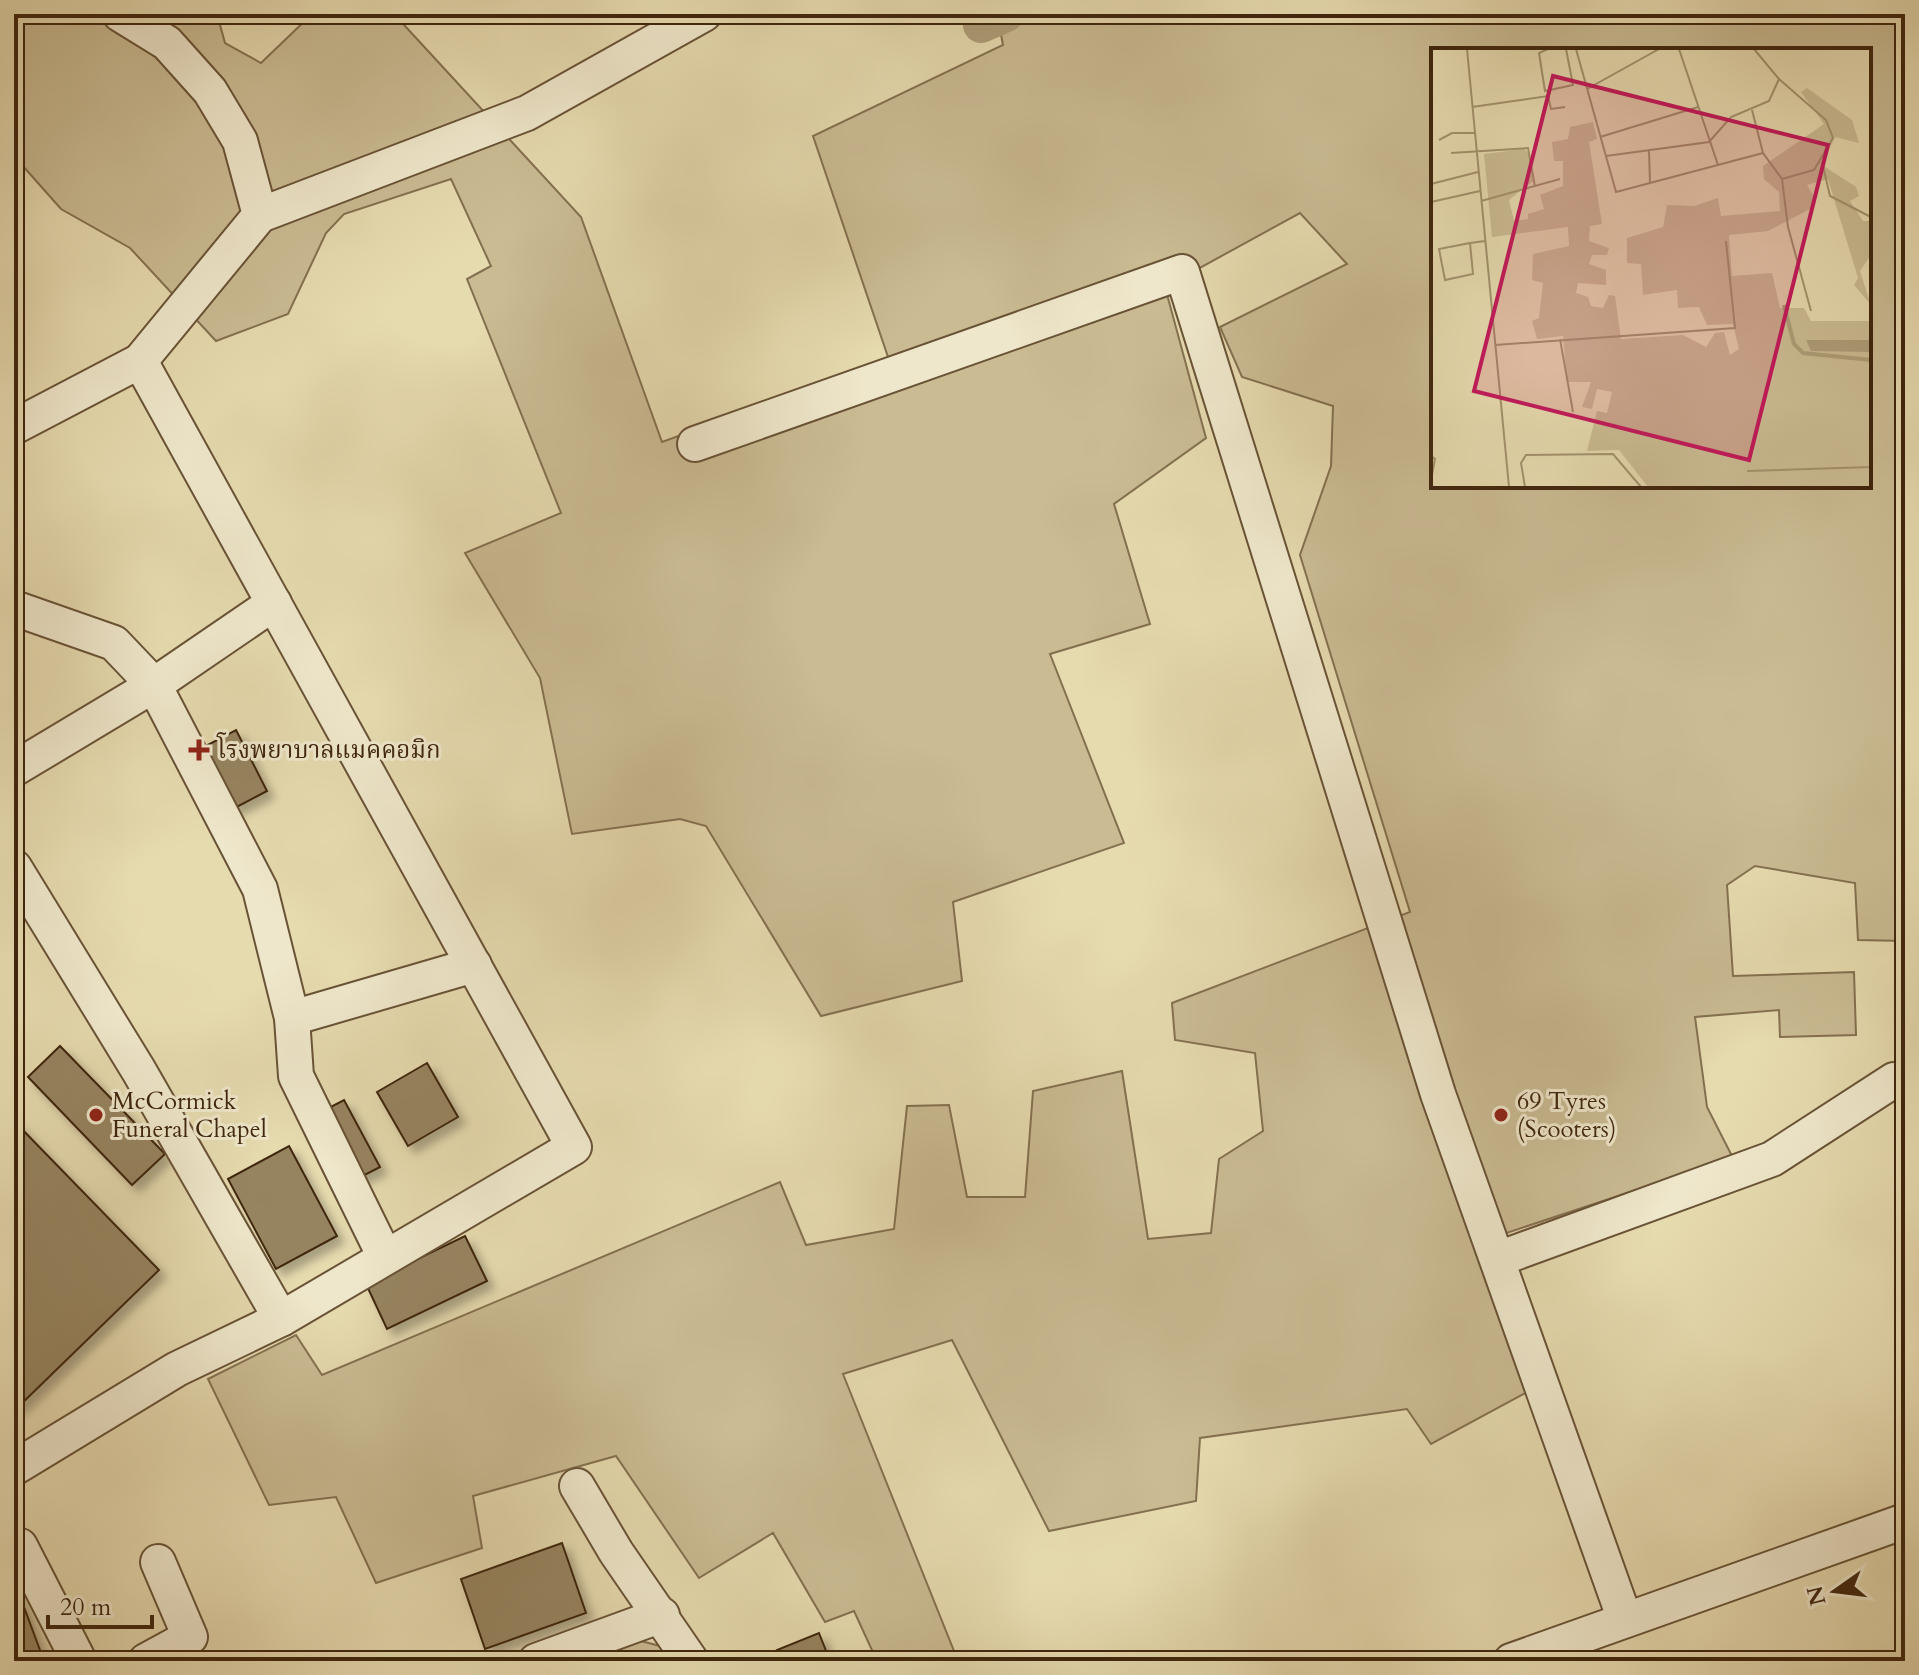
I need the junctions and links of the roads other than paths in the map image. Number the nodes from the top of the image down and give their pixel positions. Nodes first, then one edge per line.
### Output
1 (120, 14) edge
2 (704, 14) edge
3 (260, 215) junction
4 (140, 361) junction
5 (14, 427) edge
6 (695, 444) dead end
7 (274, 603) junction
8 (14, 608) edge
9 (154, 685) junction
10 (14, 769) edge
11 (14, 867) edge
12 (474, 965) junction
13 (292, 1018) junction
14 (1894, 1080) dead end
15 (385, 1257) junction
16 (1498, 1259) junction
17 (281, 1319) junction
18 (18, 1459) edge
19 (577, 1486) dead end
20 (1905, 1521) edge
21 (14, 1549) edge
22 (158, 1562) dead end
23 (662, 1615) junction
24 (1625, 1620) junction
25 (79, 1661) edge
26 (146, 1661) edge
27 (536, 1661) edge
28 (691, 1661) edge
29 (1511, 1661) edge

1 - 3 street
2 - 3 street
3 - 4 street
4 - 5 street
4 - 7 street
6 - 16 street
7 - 9 street
7 - 12 street
8 - 9 street
9 - 10 street
9 - 13 street
11 - 17 street
12 - 13 street
12 - 15 street
13 - 15 street
14 - 16 street
15 - 17 street
16 - 24 street
17 - 18 street
19 - 23 street
20 - 24 street
21 - 25 street
22 - 26 street
23 - 27 street
23 - 28 street
24 - 29 street

